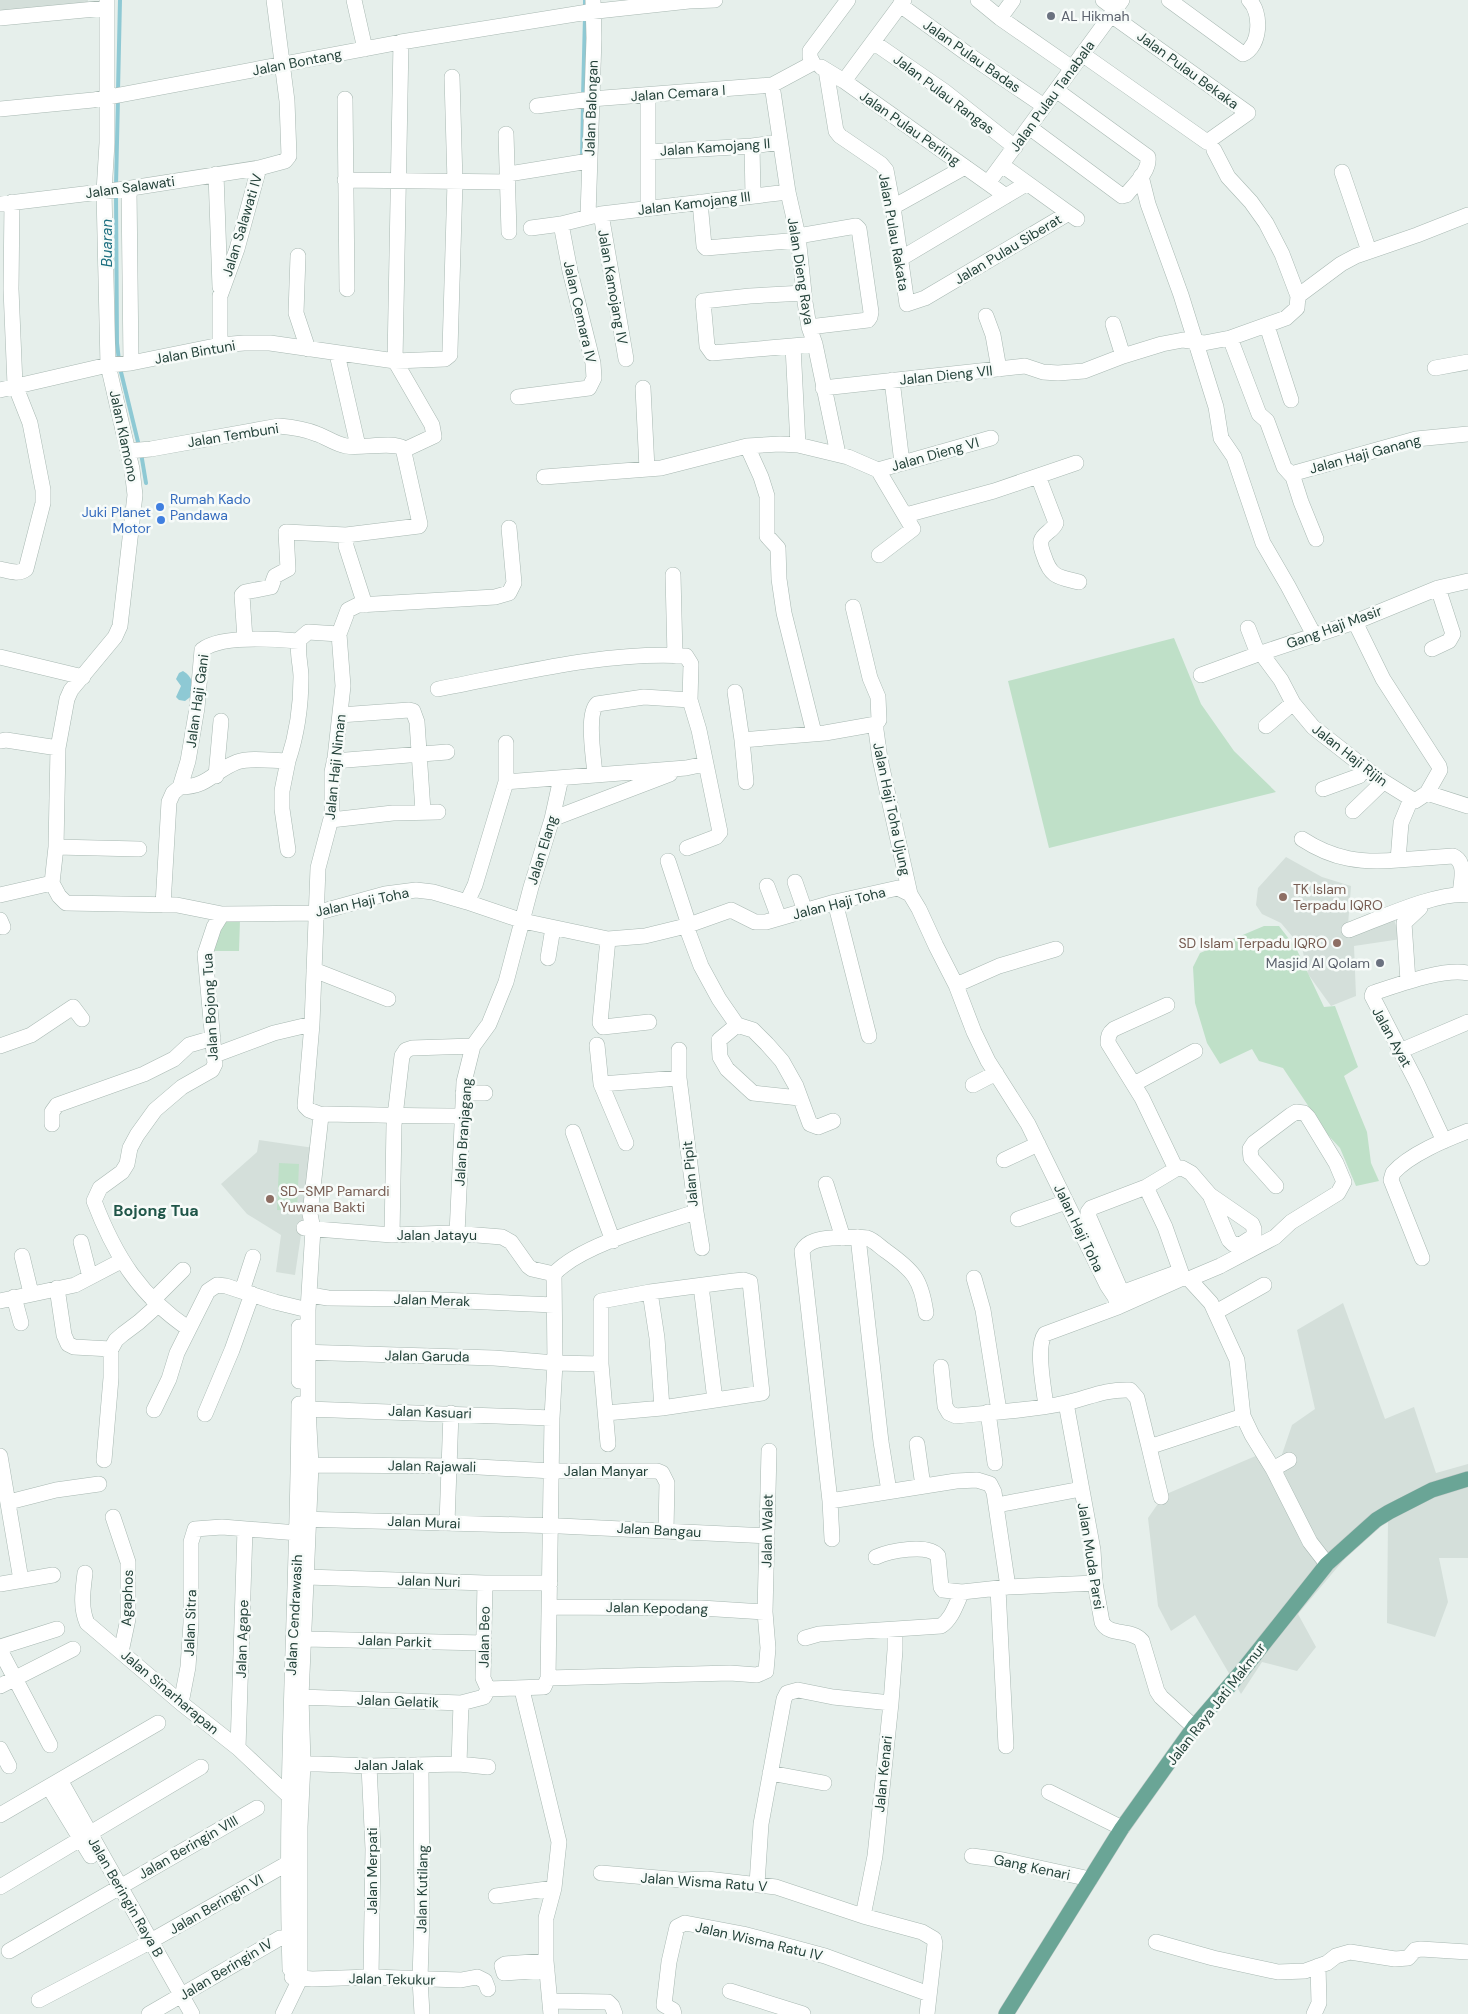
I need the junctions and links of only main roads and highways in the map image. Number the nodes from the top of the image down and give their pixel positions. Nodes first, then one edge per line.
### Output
1 (1468, 1479) edge
2 (1006, 2014) edge

1 - 2 main road, Jalan Raya Jati Makmur

